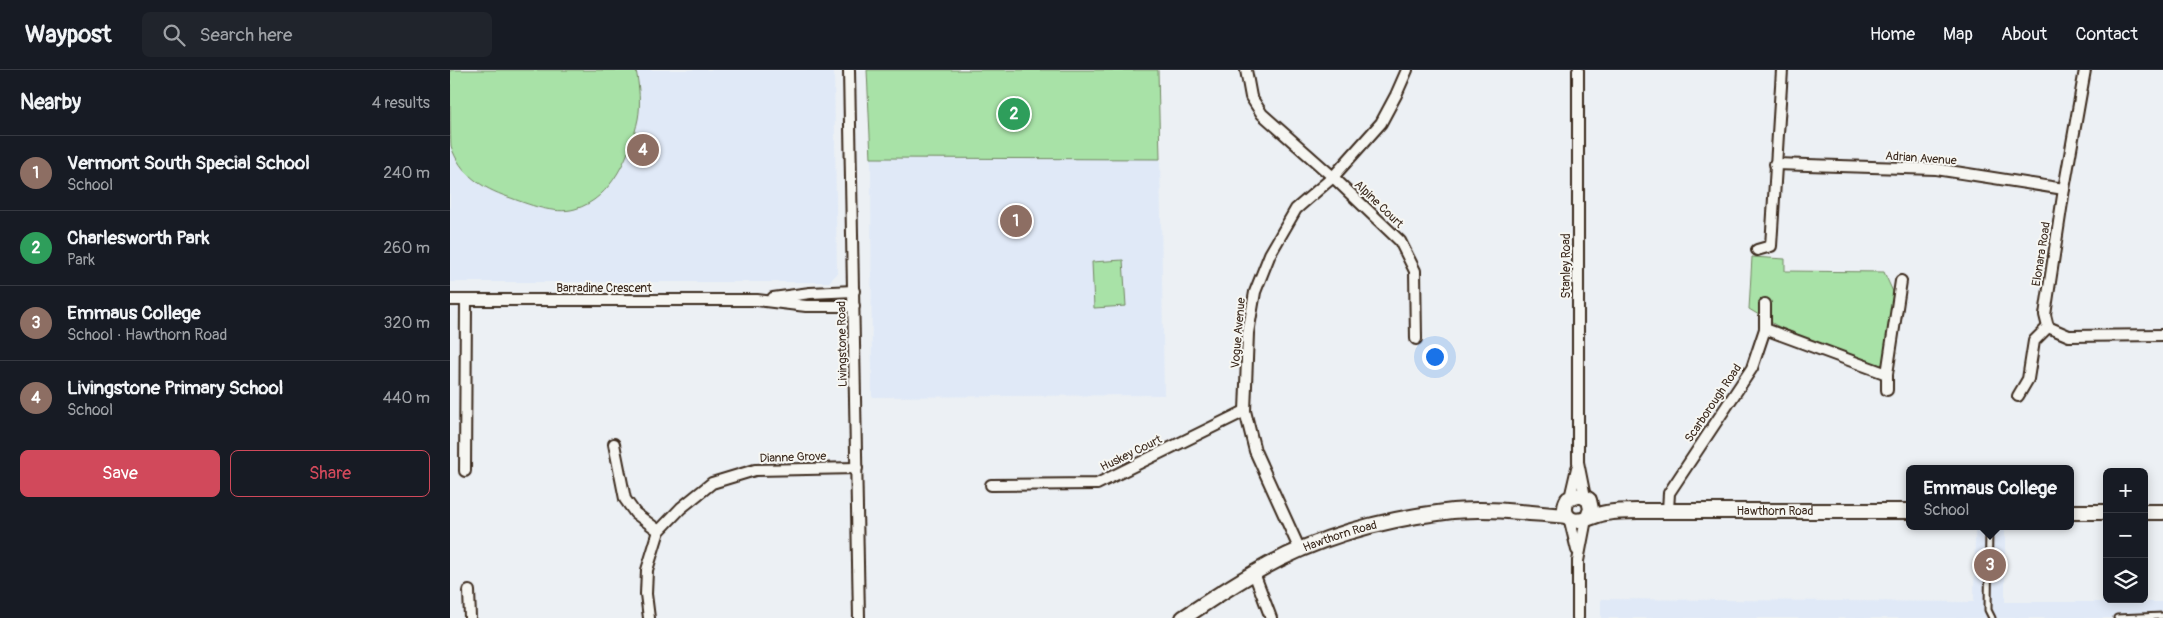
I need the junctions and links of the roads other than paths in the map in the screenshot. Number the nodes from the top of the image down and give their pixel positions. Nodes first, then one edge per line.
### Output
1 (850, 70) edge
2 (1246, 70) edge
3 (1407, 70) edge
4 (1578, 70) edge
5 (1782, 70) edge
6 (2085, 70) edge
7 (1775, 164) junction
8 (1333, 178) junction
9 (2064, 189) junction
10 (1757, 250) dead end
11 (1901, 281) dead end
12 (854, 291) junction
13 (450, 300) edge
14 (466, 300) junction
15 (757, 300) junction
16 (1765, 304) dead end
17 (854, 306) junction
18 (2048, 327) junction
19 (1765, 329) junction
20 (2163, 336) edge
21 (1416, 338) dead end
22 (1887, 374) junction
23 (1887, 390) dead end
24 (2018, 396) dead end
25 (1245, 411) junction
26 (614, 444) dead end
27 (1578, 462) junction
28 (856, 468) junction
29 (466, 472) dead end
30 (991, 485) dead end
31 (1585, 497) junction
32 (1569, 499) junction
33 (1668, 510) junction
34 (1515, 511) junction
35 (1638, 511) junction
36 (1906, 511) edge
37 (2074, 512) edge
38 (2103, 512) edge
39 (2148, 512) edge
40 (2163, 512) edge
41 (1568, 517) junction
42 (1587, 518) junction
43 (1990, 530) edge
44 (659, 531) junction
45 (1300, 550) junction
46 (1578, 561) junction
47 (1254, 573) junction
48 (470, 591) dead end
49 (2163, 616) edge
50 (470, 618) edge
51 (649, 618) edge
52 (859, 618) edge
53 (1183, 618) edge
54 (1271, 618) edge
55 (1578, 618) edge
56 (1990, 618) edge
57 (2116, 618) edge

1 - 12 street, Livingstone Road
2 - 8 street, Alpine Court
3 - 8 street, Vogue Avenue
4 - 27 street, Stanley Road
5 - 7 street
6 - 9 street, Elonara Road
7 - 9 street, Adrian Avenue
7 - 10 street
8 - 21 street, Alpine Court
8 - 25 street, Vogue Avenue
9 - 18 street, Elonara Road
11 - 22 street
12 - 15 street, Barradine Crescent
12 - 17 street, Livingstone Road
13 - 14 street, Barradine Crescent
14 - 15 street, Barradine Crescent
14 - 29 street
15 - 17 street, Barradine Crescent
16 - 19 street, Scarborough Road
17 - 28 street, Livingstone Road
18 - 20 street
18 - 24 street
19 - 22 street
19 - 33 street, Scarborough Road
22 - 23 street
25 - 30 street, Huskey Court
25 - 45 street, Vogue Avenue
26 - 44 street
27 - 31 street, Stanley Road
27 - 32 street, Stanley Road
28 - 44 street, Dianne Grove
28 - 52 street, Livingstone Road
31 - 32 main road
31 - 35 main road, Hawthorn Road
31 - 42 main road
32 - 34 main road, Hawthorn Road
32 - 41 main road
33 - 35 main road, Hawthorn Road
33 - 36 main road, Hawthorn Road
34 - 41 main road, Hawthorn Road
34 - 45 main road, Hawthorn Road
35 - 42 main road, Hawthorn Road
37 - 38 main road
39 - 40 main road
41 - 42 main road
41 - 46 street
42 - 46 street
43 - 56 lane
44 - 51 street, Dianne Grove
45 - 47 main road, Hawthorn Road
46 - 55 street
47 - 53 main road, Hawthorn Road
47 - 54 street
48 - 50 street
49 - 57 lane

